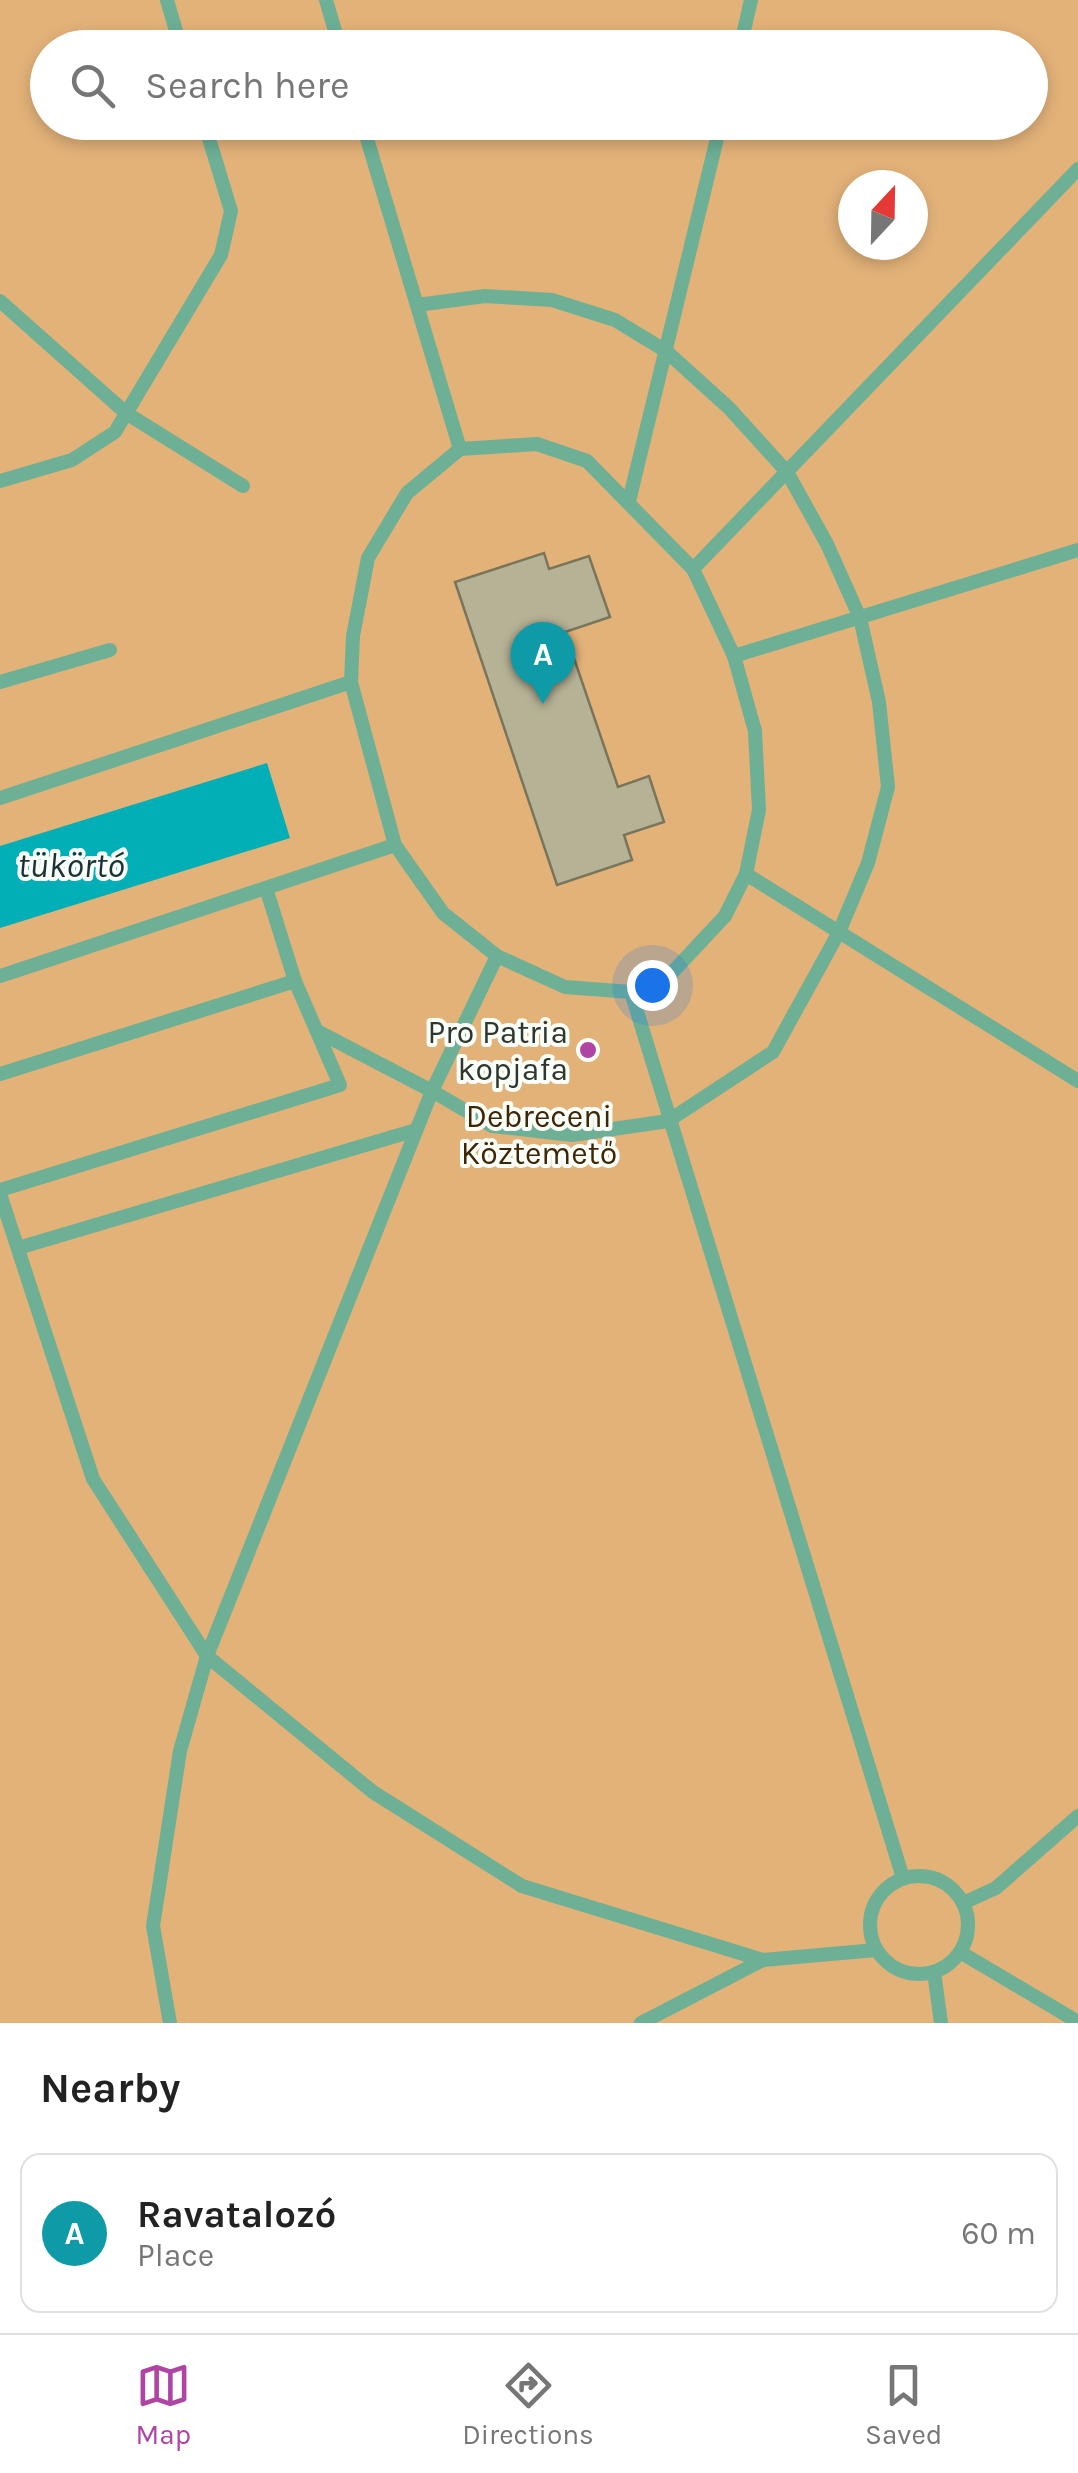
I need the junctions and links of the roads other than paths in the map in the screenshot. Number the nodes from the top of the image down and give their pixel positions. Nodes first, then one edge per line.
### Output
1 (167, 0) edge
2 (326, 0) edge
3 (751, 0) edge
4 (176, 30) edge
5 (335, 30) edge
6 (744, 30) edge
7 (210, 140) edge
8 (367, 140) edge
9 (718, 140) edge
10 (1078, 169) edge
11 (0, 301) edge
12 (417, 304) junction
13 (666, 351) junction
14 (126, 412) junction
15 (460, 449) junction
16 (786, 472) junction
17 (0, 481) edge
18 (243, 486) dead end
19 (629, 501) junction
20 (1078, 550) edge
21 (694, 570) junction
22 (860, 618) junction
23 (110, 650) dead end
24 (734, 656) junction
25 (0, 682) edge
26 (351, 682) junction
27 (0, 798) edge
28 (395, 845) junction
29 (746, 874) junction
30 (266, 888) junction
31 (839, 932) junction
32 (497, 956) junction
33 (0, 976) edge
34 (296, 981) junction
35 (631, 992) junction
36 (317, 1031) junction
37 (0, 1074) edge
38 (1078, 1082) edge
39 (432, 1091) junction
40 (668, 1121) junction
41 (416, 1130) junction
42 (0, 1192) edge
43 (18, 1248) junction
44 (206, 1656) junction
45 (1078, 1816) edge
46 (903, 1878) junction
47 (963, 1903) junction
48 (876, 1950) junction
49 (960, 1952) junction
50 (763, 1960) junction
51 (934, 1972) junction
52 (1078, 2022) edge
53 (170, 2023) edge
54 (640, 2023) edge
55 (941, 2023) edge

1 - 4 lane
2 - 5 lane
3 - 6 lane
7 - 14 lane
8 - 12 lane
9 - 13 lane
10 - 16 lane
11 - 14 lane
12 - 13 lane
12 - 15 lane
13 - 16 lane
13 - 19 lane
14 - 17 lane
14 - 18 lane
15 - 19 lane
15 - 26 lane
16 - 21 lane
16 - 22 lane
19 - 21 lane
20 - 22 lane
21 - 24 lane
22 - 24 lane
22 - 31 lane
23 - 25 lane
24 - 29 lane
26 - 27 lane
26 - 28 lane
28 - 30 lane
28 - 32 lane
29 - 31 lane
29 - 35 lane
30 - 33 lane
30 - 34 lane
31 - 38 lane
31 - 40 lane
32 - 35 lane
32 - 39 lane
34 - 36 lane
34 - 37 lane
35 - 40 lane
36 - 39 lane
36 - 42 lane
39 - 40 lane
39 - 41 lane
40 - 46 lane
41 - 43 lane
41 - 44 lane
42 - 43 lane
43 - 44 lane
44 - 50 lane
44 - 53 lane
45 - 47 lane
46 - 47 lane
46 - 48 lane
47 - 49 lane
48 - 50 lane
48 - 51 lane
49 - 51 lane
49 - 52 lane
50 - 54 lane
51 - 55 lane

